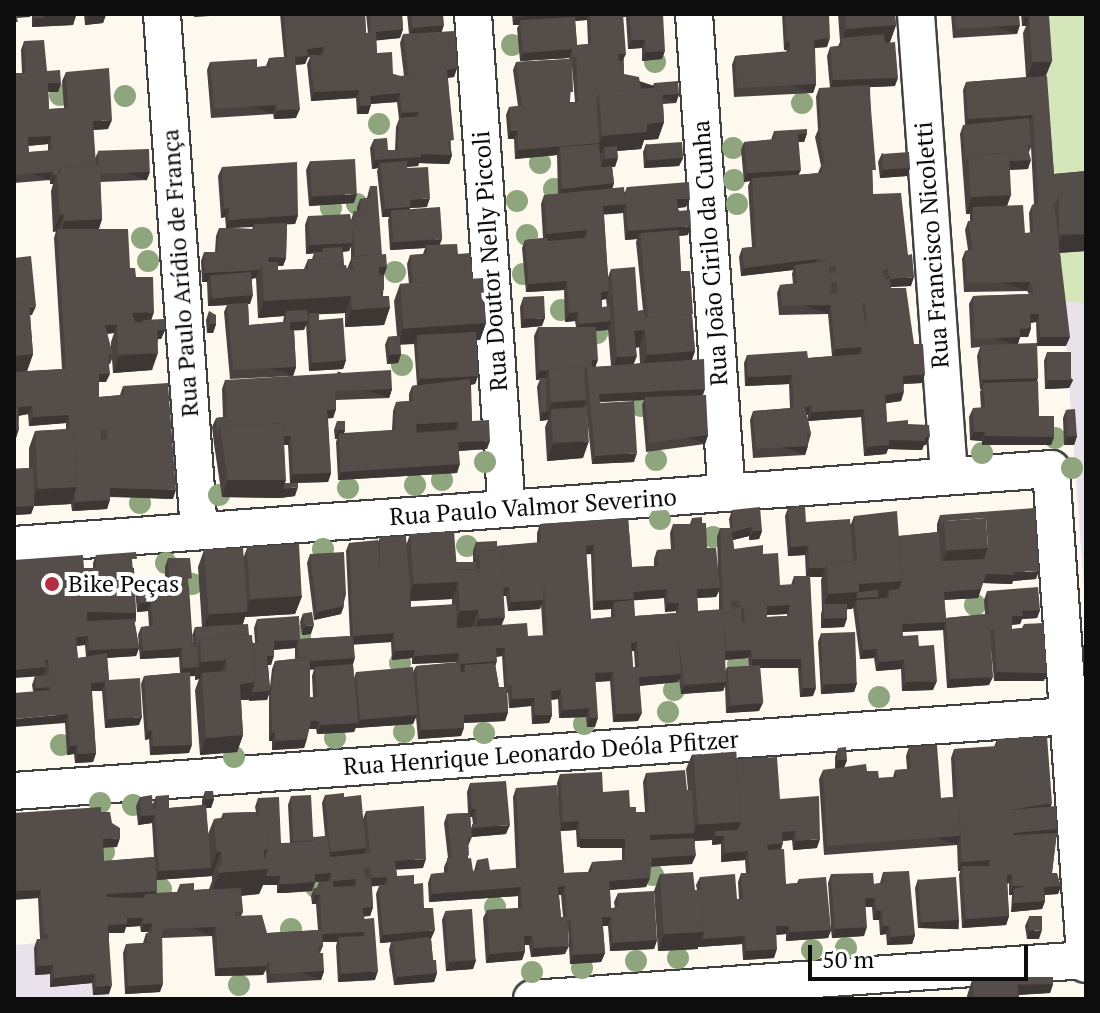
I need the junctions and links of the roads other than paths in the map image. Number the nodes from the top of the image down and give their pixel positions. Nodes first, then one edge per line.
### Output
1 (162, 14) edge
2 (473, 14) edge
3 (694, 14) edge
4 (916, 14) edge
5 (949, 476) junction
6 (727, 493) junction
7 (507, 509) junction
8 (199, 531) junction
9 (14, 545) edge
10 (1069, 716) junction
11 (14, 791) edge
12 (1086, 962) edge
13 (532, 999) edge

1 - 8 street, Rua Paulo Arídio de França
2 - 7 street, Rua Doutor Nelly Piccoli
3 - 6 street, Rua João Cirilo da Cunha
4 - 5 street, Rua Francisco Nicoletti
5 - 6 street, Rua Paulo Valmor Severino
5 - 10 street, Rua Paulo Valmor Severino
6 - 7 street, Rua Paulo Valmor Severino
7 - 8 street, Rua Paulo Valmor Severino
8 - 9 street, Rua Paulo Valmor Severino
10 - 11 street, Rua Henrique Leonardo Deóla Pfitzer
10 - 12 street
12 - 13 street

